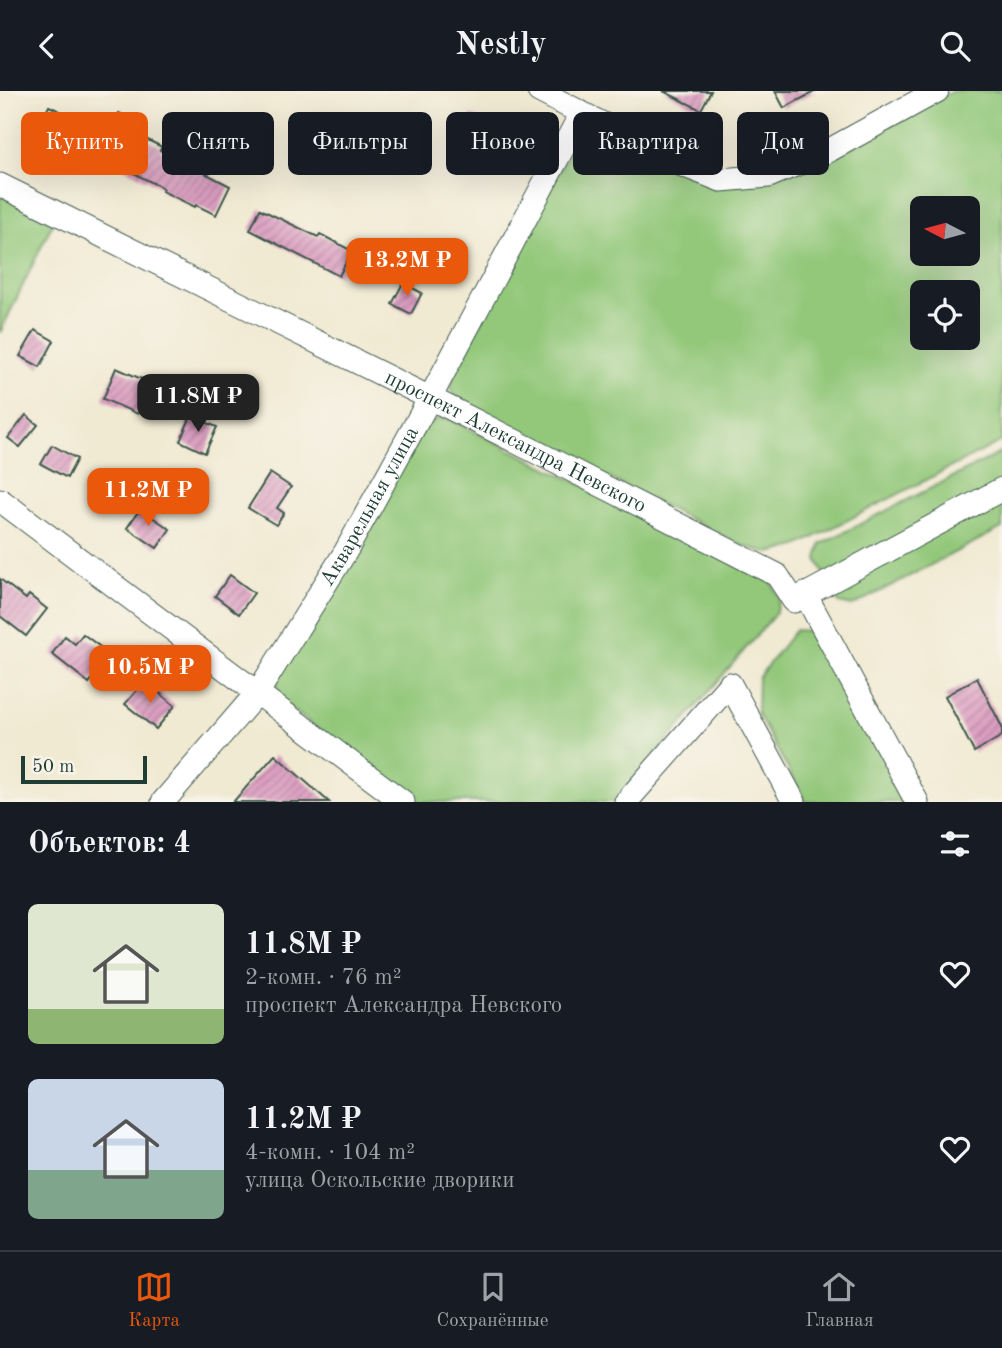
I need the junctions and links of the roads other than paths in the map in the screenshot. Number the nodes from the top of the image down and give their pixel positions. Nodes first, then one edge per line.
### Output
1 (539, 91) edge
2 (937, 91) edge
3 (577, 112) edge
4 (573, 129) edge
5 (708, 175) edge
6 (0, 185) edge
7 (430, 398) junction
8 (1002, 489) edge
9 (0, 500) edge
10 (805, 594) junction
11 (258, 692) junction
12 (163, 802) edge
13 (402, 802) edge
14 (626, 802) edge
15 (794, 802) edge
16 (916, 802) edge

1 - 3 street
2 - 5 street
4 - 7 street, Акварельная улица
6 - 7 street, проспект Александра Невского
7 - 10 street, проспект Александра Невского
7 - 11 street, Акварельная улица
8 - 10 street
9 - 11 street
10 - 16 street
11 - 12 street, Акварельная улица
11 - 13 street
14 - 15 street

